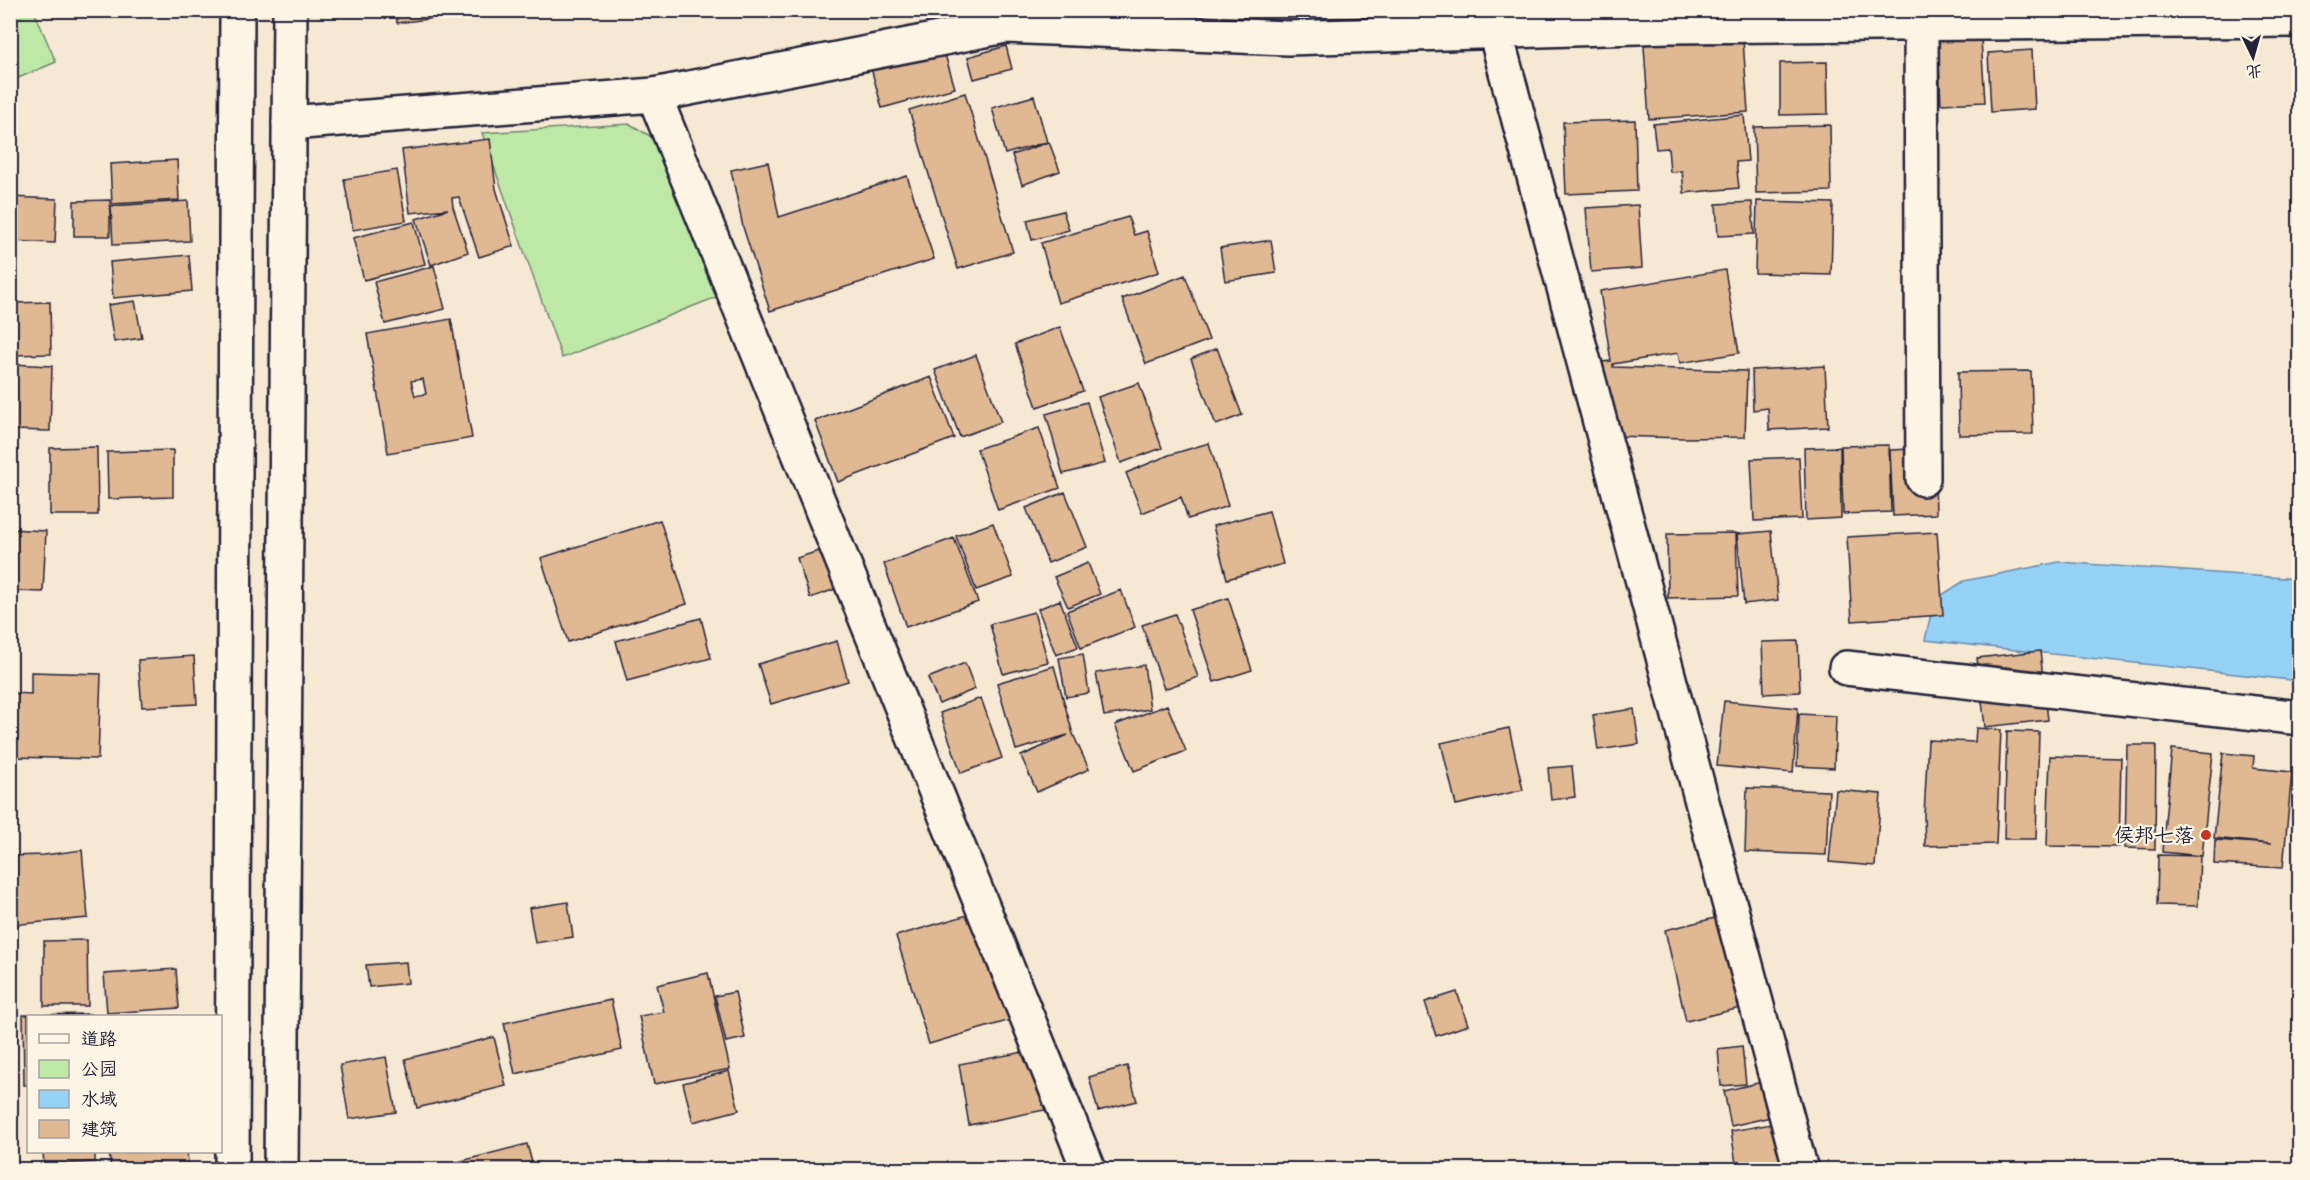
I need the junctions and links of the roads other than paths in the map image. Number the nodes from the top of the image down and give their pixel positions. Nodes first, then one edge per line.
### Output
1 (237, 10) edge
2 (290, 10) edge
3 (2298, 17) edge
4 (1921, 23) junction
5 (1495, 31) junction
6 (654, 95) junction
7 (289, 123) junction
8 (1923, 479) dead end
9 (1846, 668) dead end
10 (2300, 718) edge
11 (232, 1170) edge
12 (280, 1170) edge
13 (1089, 1170) edge
14 (1801, 1170) edge

1 - 11 street
2 - 7 street
3 - 4 street
4 - 5 street
4 - 8 street
5 - 6 street
5 - 14 street
6 - 7 street
6 - 13 street
7 - 12 street
9 - 10 street

